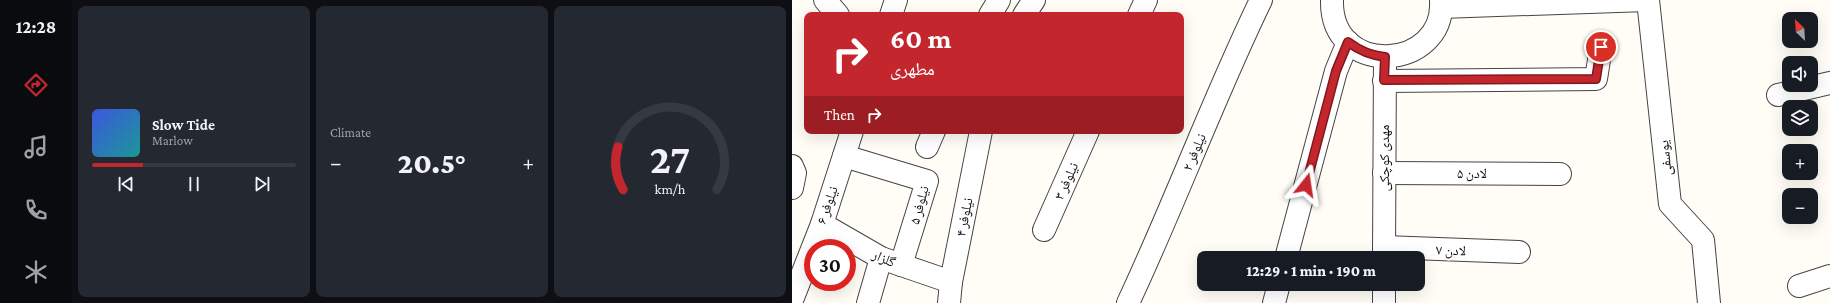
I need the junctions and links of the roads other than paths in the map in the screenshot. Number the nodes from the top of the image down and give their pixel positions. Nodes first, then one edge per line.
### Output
1 (826, 0) edge
2 (896, 0) edge
3 (999, 0) edge
4 (1034, 0) edge
5 (1146, 0) edge
6 (1261, 0) edge
7 (1332, 0) edge
8 (1648, 0) edge
9 (1551, 1) edge
10 (1441, 3) edge
11 (836, 12) edge
12 (892, 12) edge
13 (992, 12) edge
14 (1026, 12) edge
15 (1140, 12) edge
16 (1348, 42) junction
17 (1601, 47) dead end
18 (1385, 57) junction
19 (1384, 80) junction
20 (1830, 83) edge
21 (1778, 95) dead end
22 (851, 134) edge
23 (980, 134) edge
24 (1087, 134) edge
25 (844, 156) junction
26 (792, 166) edge
27 (1384, 173) junction
28 (1560, 174) dead end
29 (792, 188) edge
30 (822, 224) junction
31 (1044, 230) dead end
32 (1288, 251) edge
33 (1384, 251) edge
34 (1519, 252) dead end
35 (1425, 253) edge
36 (891, 262) junction
37 (1830, 276) edge
38 (1799, 286) dead end
39 (1277, 291) edge
40 (1384, 291) edge
41 (950, 293) edge
42 (792, 300) edge
43 (868, 303) edge
44 (1128, 303) edge
45 (1274, 303) edge
46 (1384, 303) edge
47 (1709, 303) edge

1 - 11 street
2 - 12 street
3 - 13 street
4 - 14 street
5 - 15 street
6 - 44 street, نیلوفر ۲
7 - 16 street
8 - 9 street
8 - 47 street, یوسفی
9 - 10 street
10 - 18 street
16 - 18 street
16 - 32 street
17 - 19 street
18 - 19 street, مهدی کوچکی
19 - 27 street, مهدی کوچکی
20 - 21 street
22 - 25 street, نیلوفر ۶
23 - 41 street, نیلوفر ۴
24 - 31 street, نیلوفر ۳
25 - 30 street, نیلوفر ۶
25 - 36 street, نیلوفر ۵
26 - 29 street
27 - 28 street, لادن ۵
27 - 33 street, مهدی کوچکی
30 - 36 street, گلزار
30 - 42 street, نیلوفر ۶
34 - 35 street, لادن ۷
36 - 41 street, گلزار
36 - 43 street
37 - 38 street
39 - 45 street
40 - 46 street

